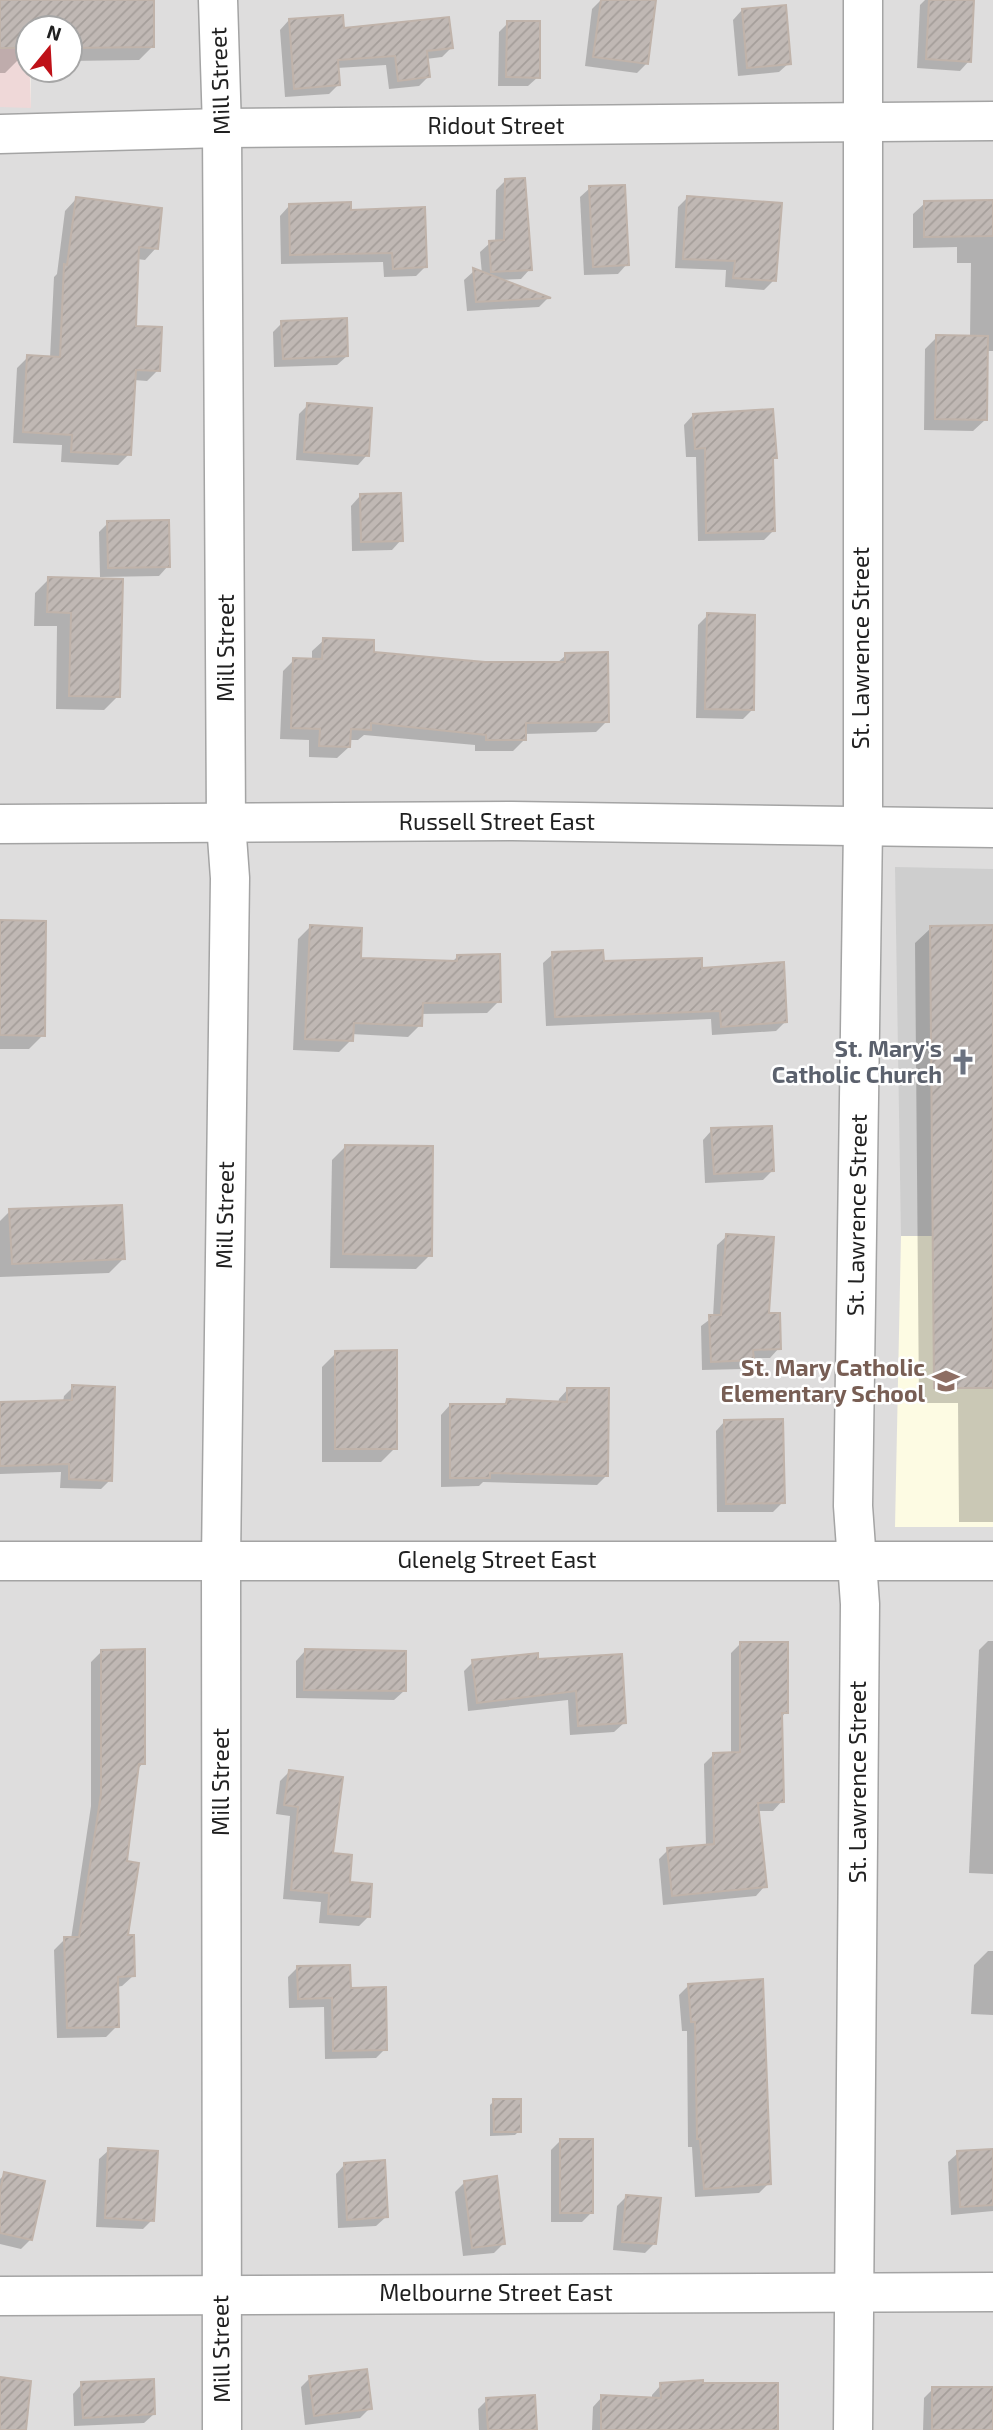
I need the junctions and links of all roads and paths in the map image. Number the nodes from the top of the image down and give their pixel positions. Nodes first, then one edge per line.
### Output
1 (218, 0) edge
2 (863, 0) edge
3 (993, 121) edge
4 (862, 123) junction
5 (222, 128) junction
6 (0, 134) edge
7 (226, 823) junction
8 (0, 824) edge
9 (863, 827) junction
10 (993, 828) edge
11 (221, 1560) junction
12 (856, 1560) junction
13 (0, 1561) edge
14 (993, 1561) edge
15 (993, 2292) edge
16 (221, 2293) junction
17 (854, 2294) junction
18 (0, 2296) edge
19 (222, 2430) edge
20 (853, 2430) edge

1 - 5 street, Mill Street
2 - 4 street, St. Lawrence Street
3 - 4 street, Ridout Street
4 - 5 street, Ridout Street
4 - 9 street, St. Lawrence Street
5 - 6 street, Ridout Street
5 - 7 street, Mill Street
7 - 8 street, Russell Street East
7 - 9 street, Russell Street East
7 - 11 street, Mill Street
9 - 10 street, Russell Street East
9 - 12 street, St. Lawrence Street
11 - 12 street, Glenelg Street East
11 - 13 street, Glenelg Street East
11 - 16 street, Mill Street
12 - 14 street, Glenelg Street East
12 - 17 street, St. Lawrence Street
15 - 17 street, Melbourne Street East
16 - 17 street, Melbourne Street East
16 - 18 street, Melbourne Street East
16 - 19 street, Mill Street
17 - 20 street, St. Lawrence Street

